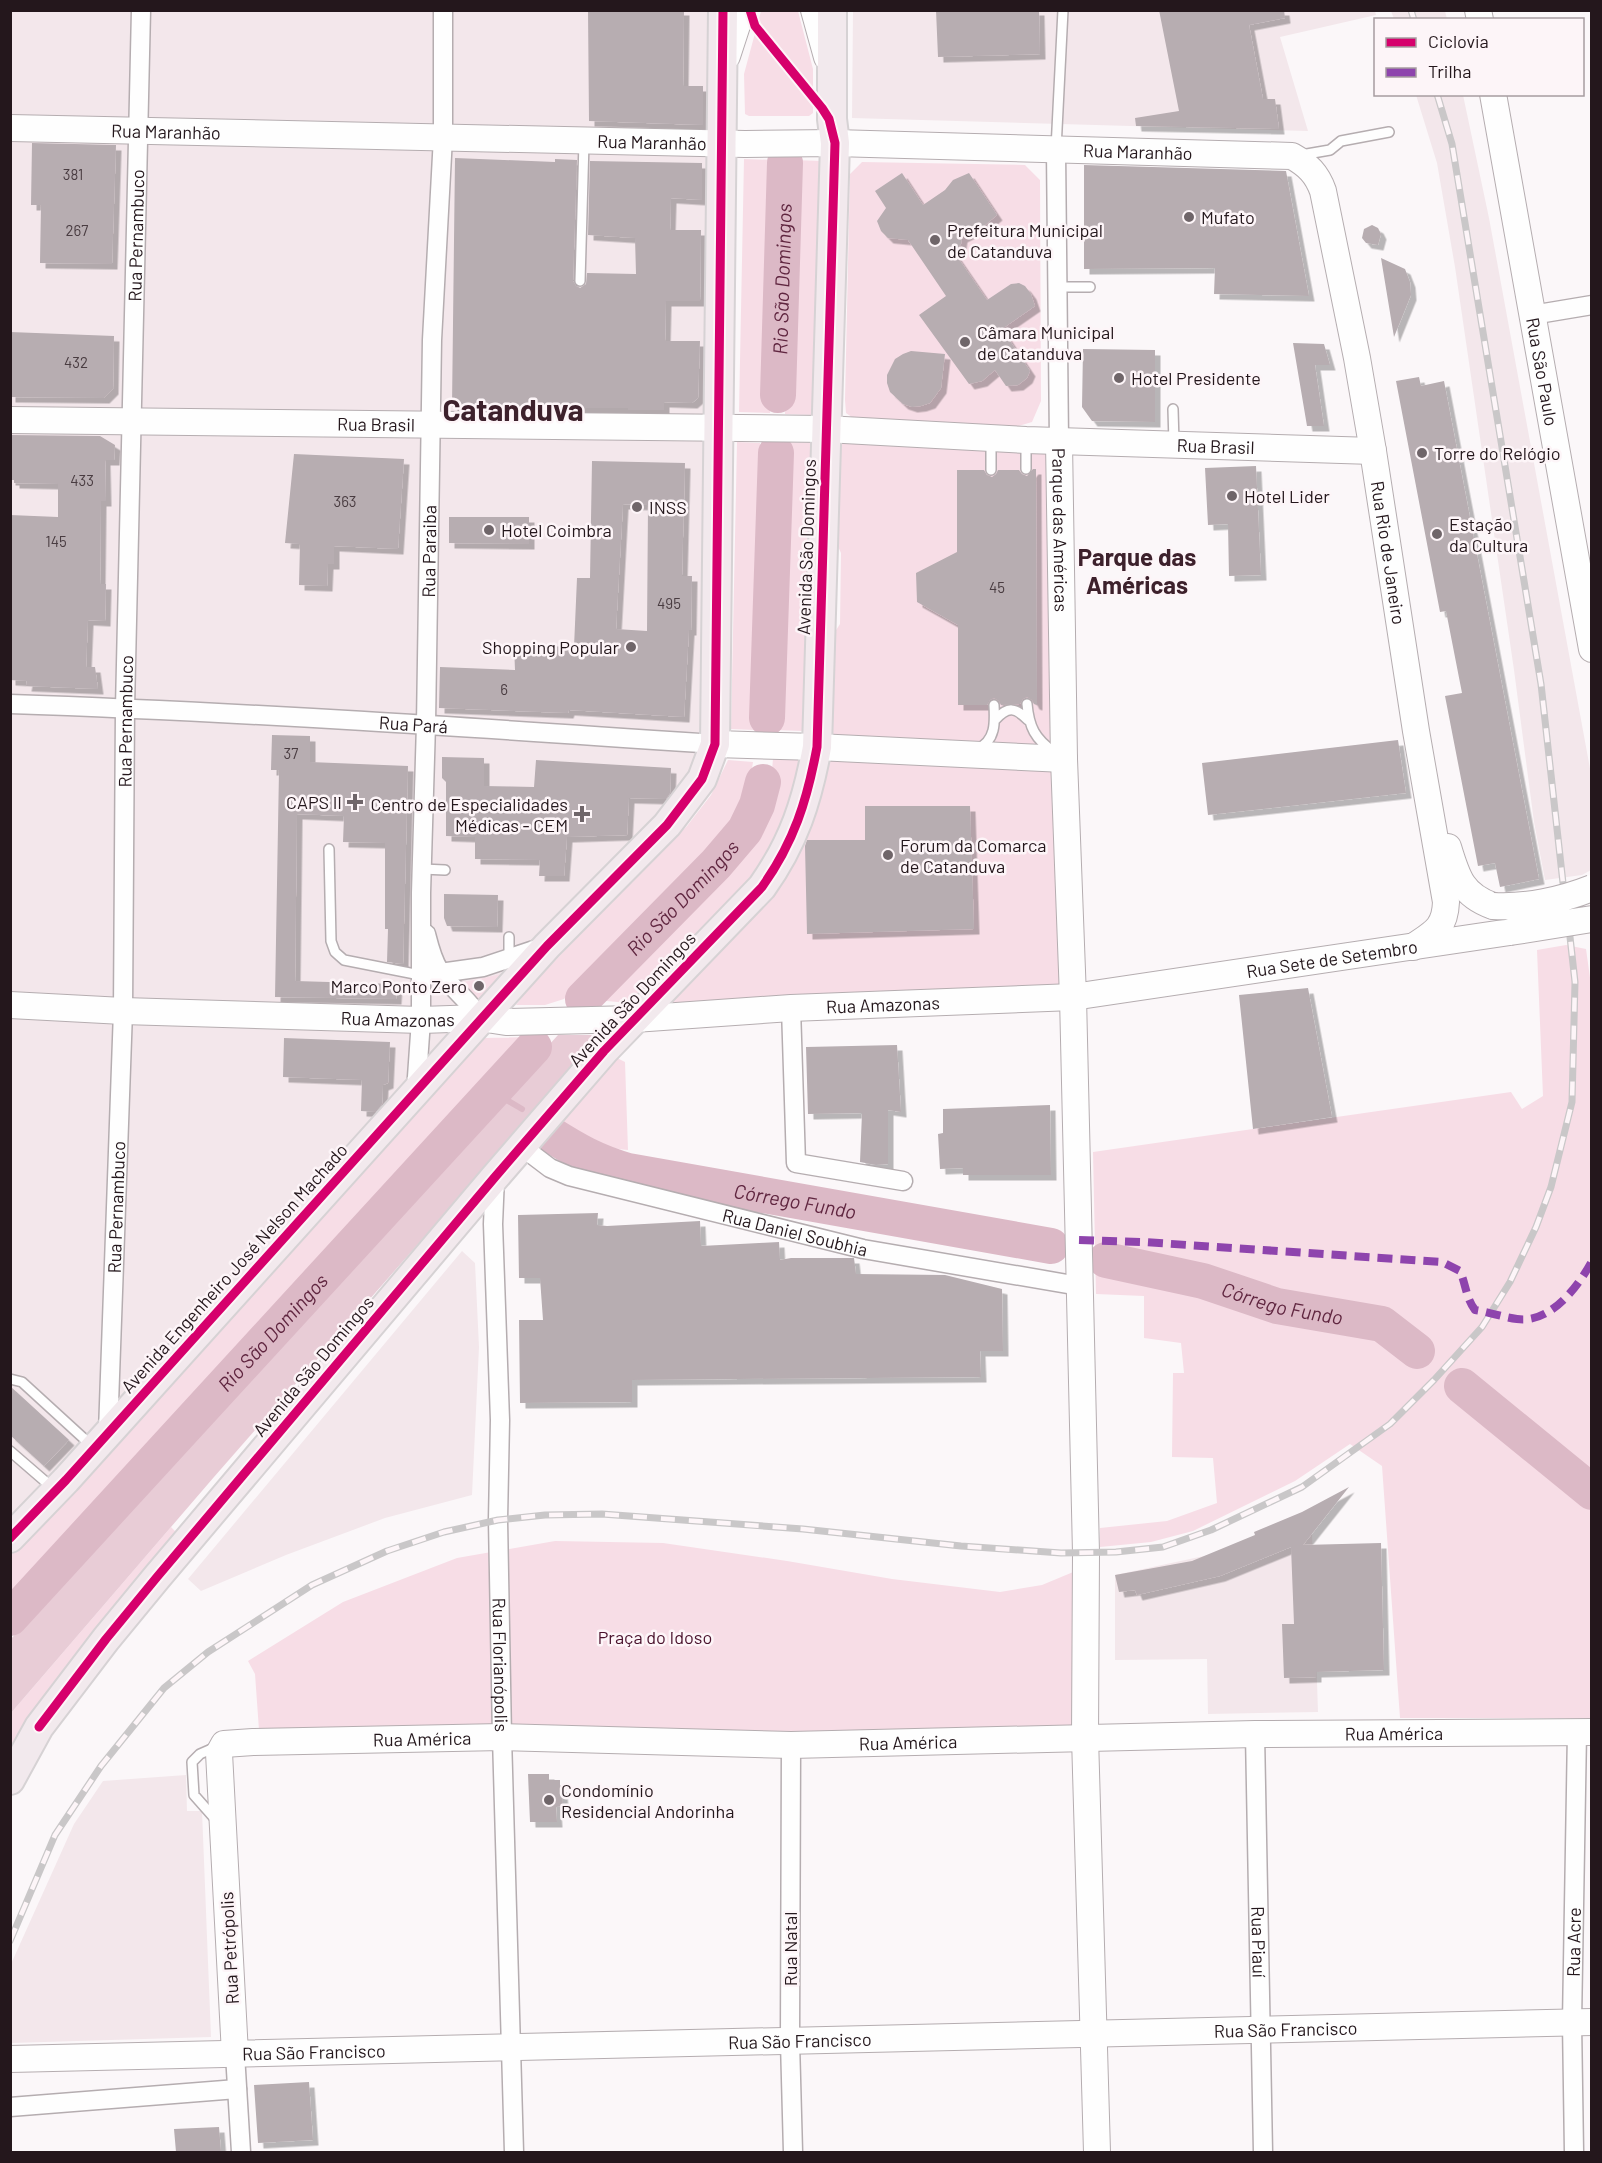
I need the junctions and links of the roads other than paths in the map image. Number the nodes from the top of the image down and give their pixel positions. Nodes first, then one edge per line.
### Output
1 (141, 10) edge
2 (443, 10) edge
3 (723, 10) edge
4 (742, 10) edge
5 (814, 10) edge
6 (832, 10) edge
7 (1063, 10) edge
8 (723, 69) junction
9 (831, 75) junction
10 (1493, 96) edge
11 (10, 128) edge
12 (139, 131) junction
13 (1389, 132) dead end
14 (443, 137) junction
15 (584, 140) junction
16 (723, 143) junction
17 (835, 144) junction
18 (1056, 151) junction
19 (1292, 156) junction
20 (579, 281) dead end
21 (1058, 287) junction
22 (1090, 287) dead end
23 (1592, 304) edge
24 (1532, 315) junction
25 (1173, 409) dead end
26 (10, 420) edge
27 (132, 420) junction
28 (430, 425) junction
29 (726, 427) junction
30 (819, 429) junction
31 (991, 439) junction
32 (1026, 440) junction
33 (1059, 442) junction
34 (1174, 446) junction
35 (1373, 451) junction
36 (991, 470) dead end
37 (1026, 470) dead end
38 (1589, 617) edge
39 (833, 622) dead end
40 (819, 649) junction
41 (1592, 649) edge
42 (10, 704) edge
43 (1027, 704) dead end
44 (994, 705) dead end
45 (125, 708) junction
46 (995, 720) junction
47 (1028, 720) junction
48 (426, 724) junction
49 (1416, 731) junction
50 (722, 744) junction
51 (810, 747) junction
52 (965, 754) junction
53 (1064, 759) junction
54 (329, 849) dead end
55 (422, 869) junction
56 (445, 870) dead end
57 (1592, 888) edge
58 (421, 893) junction
59 (1592, 919) edge
60 (509, 937) dead end
61 (547, 946) junction
62 (1413, 947) junction
63 (509, 959) junction
64 (441, 973) junction
65 (420, 975) junction
66 (1073, 997) junction
67 (10, 1005) edge
68 (791, 1008) junction
69 (123, 1011) junction
70 (421, 1020) junction
71 (493, 1020) junction
72 (620, 1020) junction
73 (416, 1091) junction
74 (528, 1138) junction
75 (495, 1176) junction
76 (903, 1181) dead end
77 (1079, 1286) junction
78 (10, 1379) edge
79 (101, 1440) junction
80 (10, 1451) edge
81 (56, 1491) junction
82 (10, 1538) edge
83 (39, 1726) junction
84 (1584, 1732) edge
85 (1255, 1734) junction
86 (501, 1737) junction
87 (1085, 1737) junction
88 (224, 1744) joint
89 (791, 1745) junction
90 (10, 1758) edge
91 (10, 1780) edge
92 (1582, 2022) edge
93 (1260, 2030) junction
94 (1093, 2033) junction
95 (790, 2042) junction
96 (511, 2047) junction
97 (235, 2054) junction
98 (16, 2059) edge
99 (237, 2089) junction
100 (10, 2107) edge
101 (241, 2152) edge
102 (514, 2152) edge
103 (793, 2152) edge
104 (1097, 2152) edge
105 (1263, 2152) edge
106 (1574, 2152) edge

1 - 12 street, Rua Pernambuco
2 - 14 street, Rua Paraiba
3 - 8 main road
4 - 8 street
5 - 9 street
6 - 9 main road, Avenida São Domingos
7 - 18 lane
8 - 16 main road
9 - 17 main road, Avenida São Domingos
10 - 24 street, Rua São Paulo
11 - 12 street, Rua Maranhão
12 - 14 street, Rua Maranhão
12 - 27 street, Rua Pernambuco
13 - 19 lane
14 - 15 street, Rua Maranhão
14 - 28 street, Rua Paraiba
15 - 16 street, Rua Maranhão
15 - 20 lane
16 - 17 street, Rua Maranhão
16 - 29 main road
17 - 18 street, Rua Maranhão
17 - 30 main road, Avenida São Domingos
18 - 19 street, Rua Maranhão
18 - 21 street
19 - 35 street, Rua Rio de Janeiro
21 - 22 lane
21 - 33 street
23 - 24 street
24 - 38 street, Rua São Paulo
25 - 34 lane
26 - 27 street, Rua Brasil
27 - 28 street, Rua Brasil
27 - 45 street, Rua Pernambuco
28 - 29 street, Rua Brasil
28 - 48 street, Rua Paraiba
29 - 30 street, Rua Brasil
29 - 50 main road
30 - 31 street, Parque das Américas
30 - 40 main road, Avenida São Domingos
31 - 32 street, Parque das Américas
31 - 36 lane
32 - 33 street, Parque das Américas
32 - 37 lane
33 - 34 street, Rua Brasil
33 - 53 street, Parque das Américas
34 - 35 street, Rua Brasil
35 - 49 street, Rua Rio de Janeiro
38 - 41 street, Rua São Paulo
39 - 40 lane
40 - 51 main road, Avenida São Domingos
42 - 45 street, Rua Pará
43 - 47 lane
44 - 46 lane
45 - 48 street, Rua Pará
45 - 69 street, Rua Pernambuco
46 - 47 lane
46 - 52 lane
47 - 53 lane
48 - 50 street, Rua Pará
48 - 55 street, Rua Paraiba
49 - 57 street, bridge
49 - 62 street, Rua Rio de Janeiro
50 - 51 street, Rua Pará
50 - 61 main road
51 - 52 street
51 - 72 main road, Avenida São Domingos
52 - 53 street
53 - 66 street, Parque das Américas
54 - 65 lane
55 - 56 lane
55 - 58 street, Rua Paraiba
58 - 64 street
58 - 65 street, Rua Paraiba
59 - 62 street, Rua Sete de Setembro, bridge
60 - 63 lane
61 - 63 street
61 - 71 main road
62 - 66 street, Rua Sete de Setembro
63 - 64 street
64 - 65 street
64 - 71 street
65 - 70 street, Rua Paraiba
66 - 68 street, Rua Amazonas
66 - 77 street, Parque das Américas
67 - 69 street, Rua Amazonas
68 - 72 street, Rua Amazonas
68 - 76 street
69 - 70 street, Rua Amazonas
69 - 79 street, Rua Pernambuco
70 - 71 street, Rua Amazonas
70 - 73 street, Rua Paraiba
71 - 72 street, Rua Amazonas
71 - 73 main road, Avenida Engenheiro José Nelson Machado
72 - 74 main road, Avenida São Domingos
73 - 79 main road, Avenida Engenheiro José Nelson Machado
74 - 75 main road, Avenida São Domingos
74 - 77 street, Rua Daniel Soubhia
75 - 83 main road, Avenida São Domingos
75 - 86 street, Rua Florianópolis
77 - 87 street, Parque das Américas
78 - 79 lane
79 - 81 main road, Avenida Engenheiro José Nelson Machado
80 - 81 lane
81 - 82 main road, Avenida Engenheiro José Nelson Machado
83 - 90 street, Avenida São Domingos
83 - 91 main road, Avenida São Domingos
84 - 85 street, Rua América
84 - 92 street, Rua Acre
85 - 87 street, Rua América
85 - 93 street, Rua Piauí
86 - 88 street, Rua América
86 - 89 street, Rua América
86 - 96 street, Rua Florianópolis
87 - 89 street, Rua América
87 - 94 street, Parque das Américas
88 - 97 street, Rua Petrópolis
89 - 95 street, Rua Natal
92 - 93 street, Rua São Francisco
92 - 106 street, Rua Acre
93 - 94 street, Rua São Francisco
93 - 105 street, Rua Piauí
94 - 95 street, Rua São Francisco
94 - 104 street, Parque das Américas
95 - 96 street, Rua São Francisco
95 - 103 street, Rua Natal
96 - 97 street, Rua São Francisco
96 - 102 street, Rua Florianópolis
97 - 98 street, Rua São Francisco
97 - 99 street, Rua Petrópolis
99 - 100 street
99 - 101 street, Rua Petrópolis

